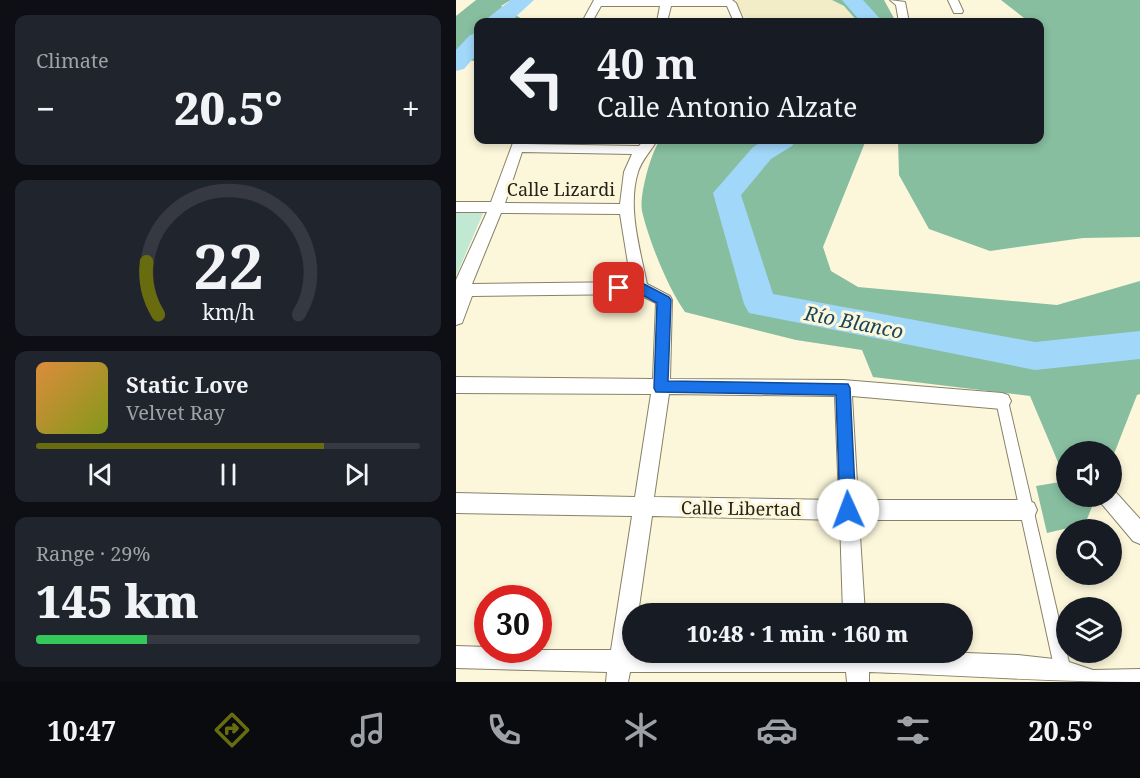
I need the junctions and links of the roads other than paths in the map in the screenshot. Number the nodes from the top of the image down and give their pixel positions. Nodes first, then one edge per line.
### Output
1 (666, 1) edge
2 (898, 1) edge
3 (598, 2) edge
4 (588, 18) edge
5 (663, 18) edge
6 (737, 18) edge
7 (903, 18) edge
8 (519, 144) edge
9 (645, 145) edge
10 (456, 207) edge
11 (496, 208) junction
12 (626, 209) junction
13 (640, 288) junction
14 (461, 289) edge
15 (456, 318) edge
16 (456, 385) edge
17 (661, 388) junction
18 (843, 388) junction
19 (1002, 401) joint
20 (456, 503) edge
21 (644, 506) junction
22 (1117, 507) edge
23 (848, 510) junction
24 (1027, 510) junction
25 (1140, 534) edge
26 (853, 603) edge
27 (456, 657) edge
28 (857, 665) edge
29 (619, 672) edge
30 (1064, 677) edge
31 (1140, 680) edge
32 (1092, 681) edge

1 - 3 street
1 - 5 street
1 - 6 street
2 - 7 street
3 - 4 street
8 - 9 street
8 - 11 street
9 - 12 street
10 - 11 street, Calle Lizardi
11 - 12 street, Calle Lizardi
11 - 14 street
12 - 13 street
13 - 14 street
13 - 17 street
14 - 15 street
16 - 17 street
17 - 18 street
17 - 21 street
18 - 19 street
18 - 23 street
19 - 24 street
20 - 21 street, Calle Libertad
21 - 23 street, Calle Libertad
21 - 29 street
22 - 25 street
23 - 24 street, Calle Libertad
23 - 26 street
24 - 30 street
27 - 29 street
28 - 29 street
28 - 30 street
30 - 32 street
31 - 32 street

